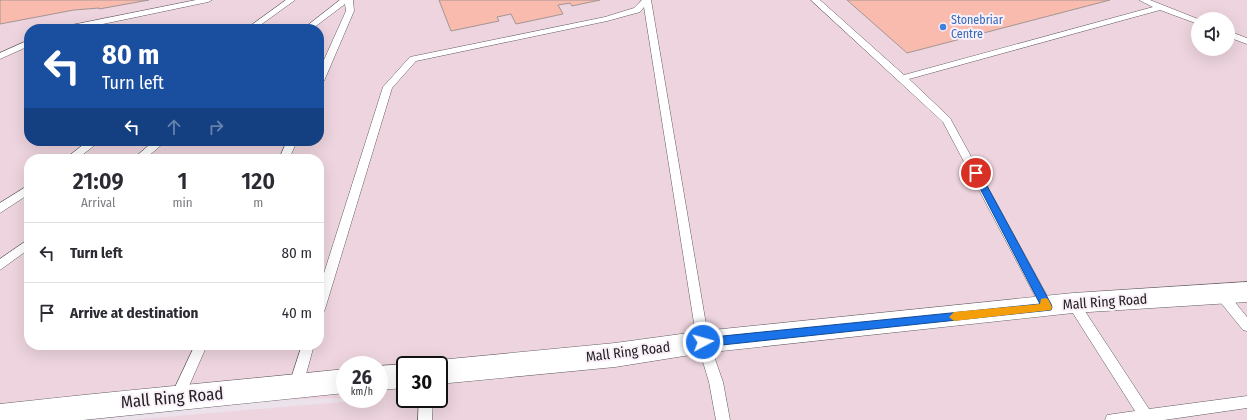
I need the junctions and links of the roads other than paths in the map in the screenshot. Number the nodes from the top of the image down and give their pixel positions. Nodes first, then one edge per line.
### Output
1 (208, 0) edge
2 (290, 0) edge
3 (345, 0) edge
4 (349, 0) edge
5 (646, 0) edge
6 (814, 0) edge
7 (1143, 0) edge
8 (1161, 7) junction
9 (1191, 19) edge
10 (91, 24) edge
11 (257, 24) edge
12 (314, 24) edge
13 (1235, 37) edge
14 (1247, 41) edge
15 (24, 45) edge
16 (0, 56) edge
17 (324, 70) edge
18 (902, 78) junction
19 (88, 146) edge
20 (155, 146) edge
21 (77, 154) edge
22 (144, 154) edge
23 (24, 192) edge
24 (0, 209) edge
25 (24, 247) edge
26 (0, 265) edge
27 (1247, 292) edge
28 (324, 293) edge
29 (1221, 294) junction
30 (1073, 304) junction
31 (1047, 307) junction
32 (1247, 326) edge
33 (703, 342) junction
34 (199, 350) edge
35 (306, 350) edge
36 (448, 371) edge
37 (336, 382) edge
38 (296, 385) junction
39 (177, 399) junction
40 (1247, 402) edge
41 (426, 408) edge
42 (0, 417) edge
43 (1147, 418) edge
44 (425, 420) edge
45 (723, 420) edge
46 (1112, 420) edge

1 - 10 lane
2 - 11 lane
3 - 12 lane
4 - 17 lane
5 - 28 lane
5 - 33 lane
6 - 18 lane
7 - 8 lane
8 - 9 lane
8 - 18 lane
13 - 14 lane
15 - 16 lane
18 - 31 lane
19 - 21 lane
20 - 22 lane
23 - 24 lane
25 - 26 lane
27 - 29 street, Mall Ring Road
29 - 30 street, Mall Ring Road
29 - 32 lane
30 - 31 street, Mall Ring Road
30 - 43 lane
31 - 33 street, Mall Ring Road
33 - 36 street, Mall Ring Road
33 - 45 lane
34 - 39 lane
35 - 38 lane
37 - 38 street, Mall Ring Road
38 - 39 street, Mall Ring Road
39 - 42 street, Mall Ring Road
40 - 43 lane
41 - 44 lane
43 - 46 lane

